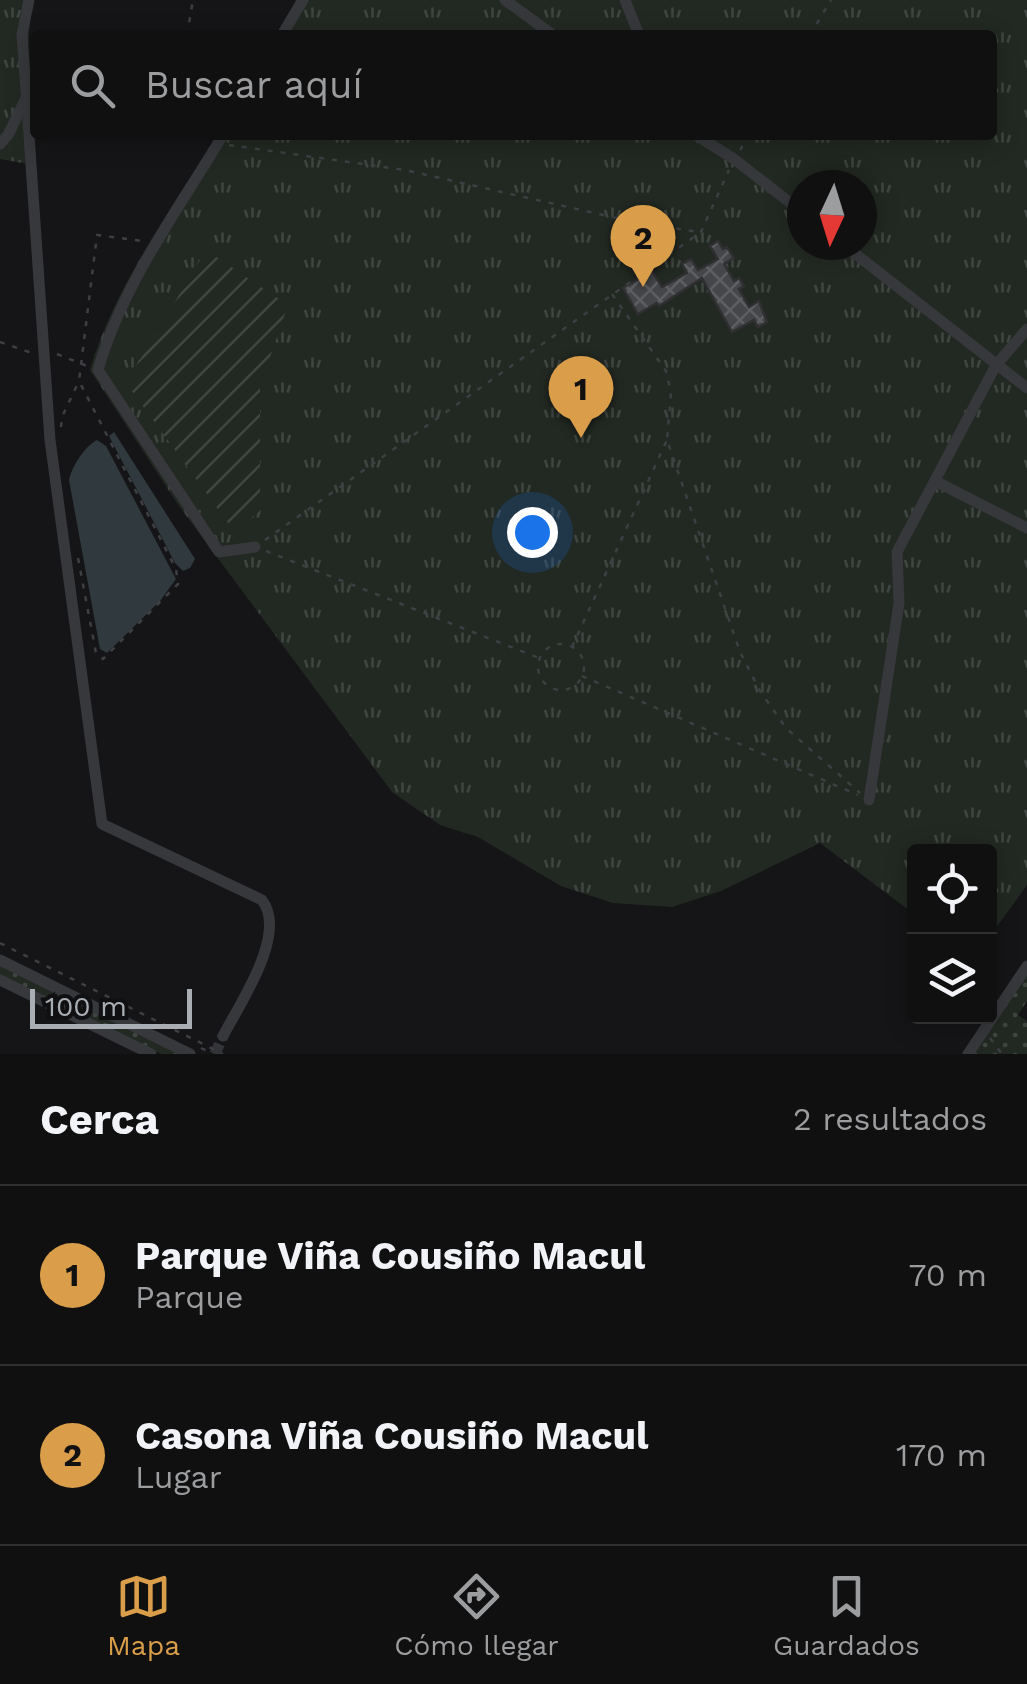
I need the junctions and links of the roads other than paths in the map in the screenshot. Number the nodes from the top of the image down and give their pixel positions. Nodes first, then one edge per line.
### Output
1 (29, 0) edge
2 (303, 0) edge
3 (505, 0) edge
4 (625, 0) edge
5 (285, 30) edge
6 (546, 30) edge
7 (637, 30) edge
8 (27, 96) junction
9 (219, 140) edge
10 (704, 140) edge
11 (0, 144) edge
12 (787, 200) edge
13 (863, 260) edge
14 (1027, 329) edge
15 (996, 365) junction
16 (1027, 388) edge
17 (935, 482) junction
18 (1027, 528) edge
19 (256, 547) road end
20 (868, 800) road end
21 (0, 960) edge
22 (1027, 966) edge
23 (0, 980) edge
24 (223, 1036) tunnel mouth
25 (151, 1054) edge
26 (190, 1054) edge
27 (968, 1054) edge

1 - 8 street
2 - 5 street
3 - 6 street
4 - 7 street
8 - 11 street
8 - 24 street
9 - 19 street
10 - 12 street
13 - 15 street
14 - 15 street
15 - 16 street
15 - 17 street
17 - 18 street
17 - 20 street
21 - 26 street
22 - 27 street
23 - 25 street

